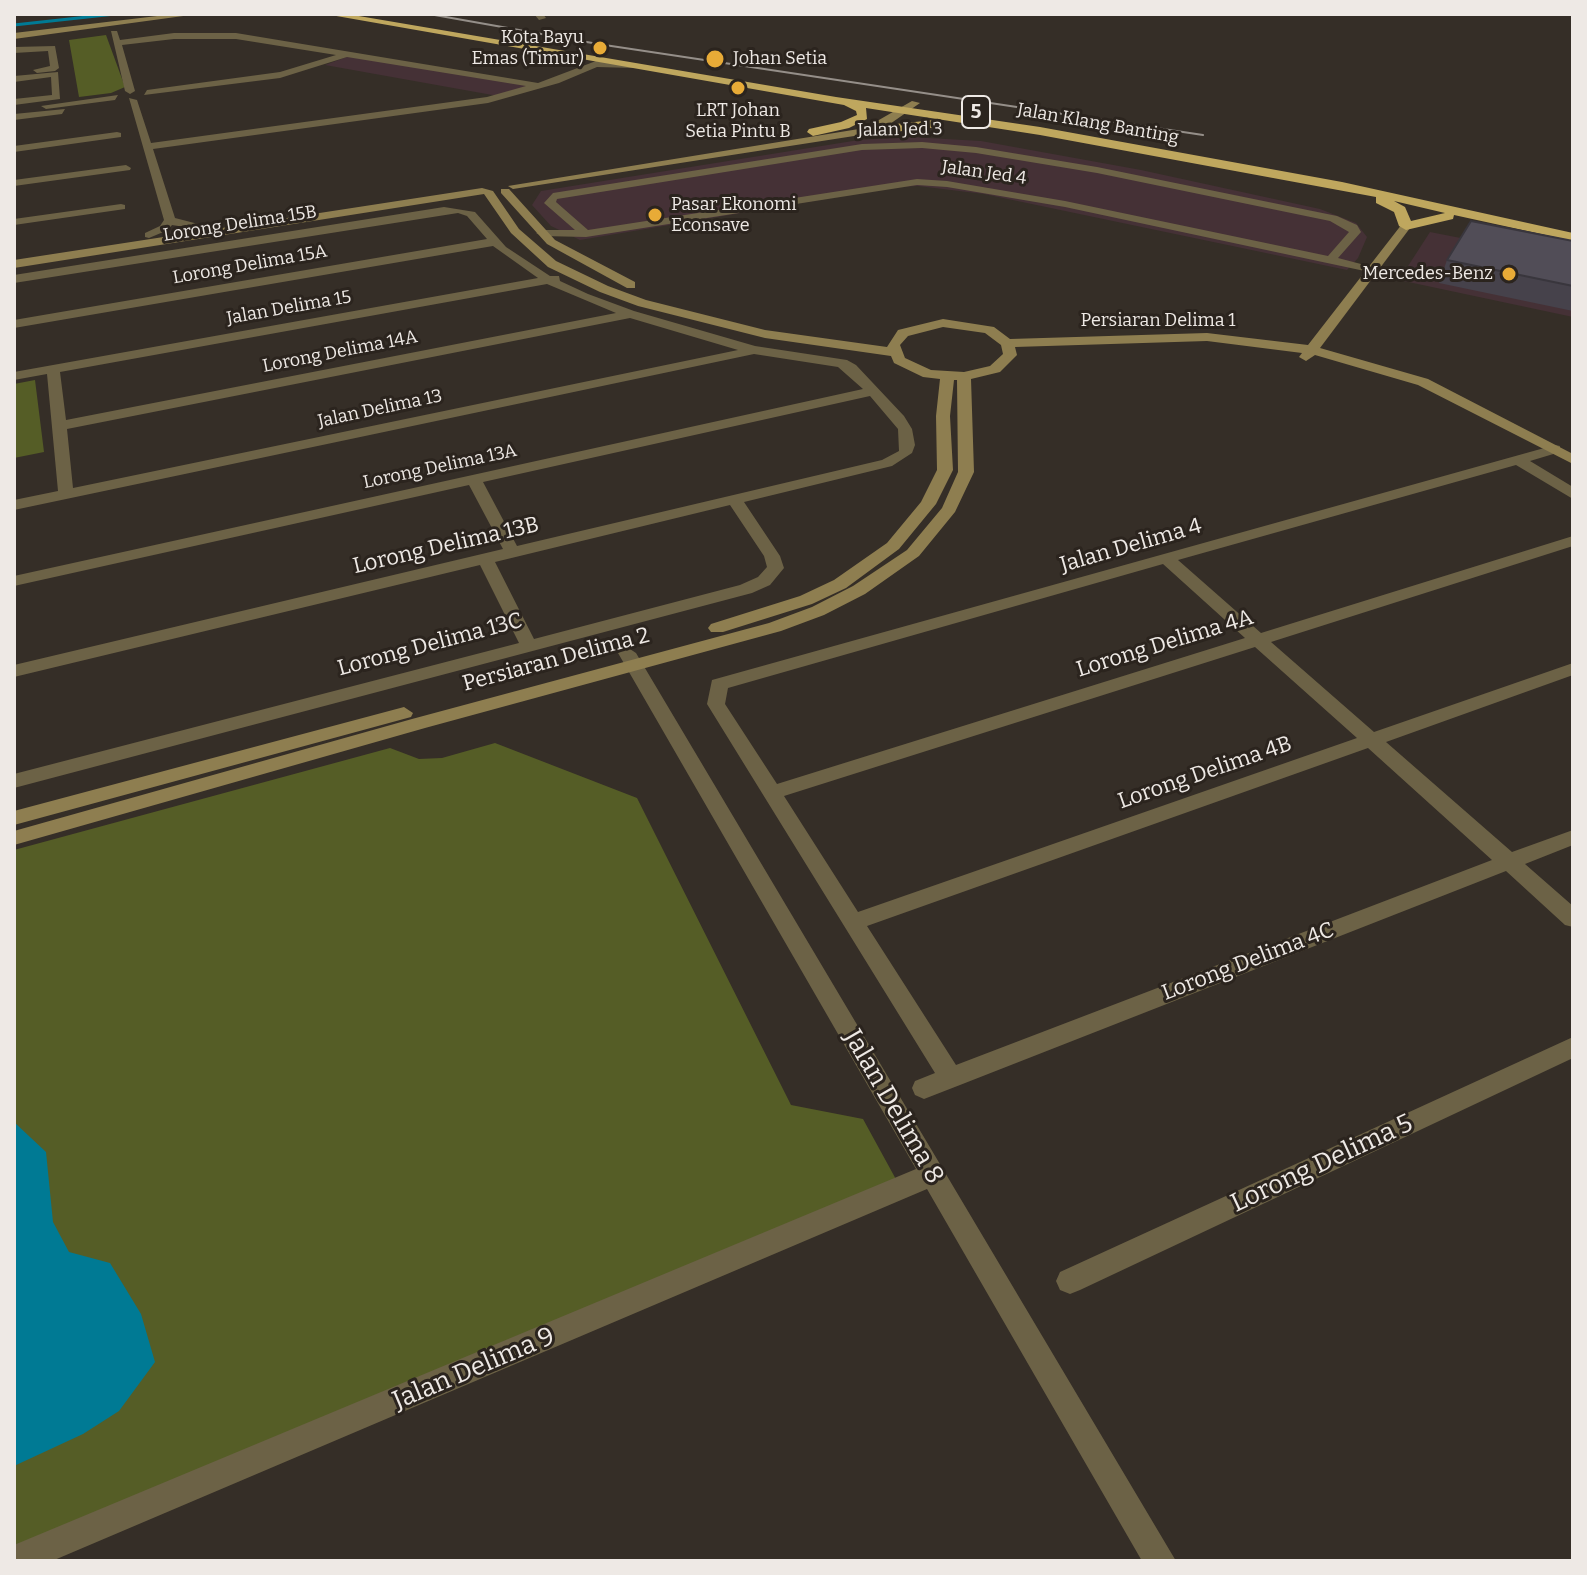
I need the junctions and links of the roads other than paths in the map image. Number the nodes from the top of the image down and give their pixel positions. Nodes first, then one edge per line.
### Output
1 (173, 14) edge
2 (194, 14) edge
3 (313, 14) edge
4 (330, 14) edge
5 (379, 18) edge
6 (136, 21) junction
7 (89, 26) junction
8 (113, 30) junction
9 (14, 34) edge
10 (118, 43) junction
11 (14, 50) edge
12 (559, 52) junction
13 (346, 54) junction
14 (635, 65) junction
15 (583, 67) junction
16 (14, 72) edge
17 (55, 73) junction
18 (14, 79) edge
19 (539, 86) junction
20 (131, 96) junction
21 (836, 100) junction
22 (58, 101) junction
23 (112, 101) junction
24 (14, 102) edge
25 (902, 106) junction
26 (14, 110) edge
27 (14, 117) edge
28 (867, 131) junction
29 (1040, 131) junction
30 (813, 132) junction
31 (117, 135) dead end
32 (146, 147) junction
33 (14, 149) edge
34 (126, 168) dead end
35 (558, 178) junction
36 (14, 183) edge
37 (493, 186) junction
38 (1342, 186) junction
39 (424, 201) junction
40 (518, 206) junction
41 (121, 207) dead end
42 (502, 211) junction
43 (1475, 216) junction
44 (170, 220) junction
45 (14, 222) edge
46 (1406, 226) junction
47 (1573, 226) edge
48 (204, 227) junction
49 (542, 233) junction
50 (586, 234) junction
51 (149, 235) junction
52 (1573, 237) edge
53 (493, 242) junction
54 (562, 250) junction
55 (14, 256) edge
56 (1331, 259) junction
57 (583, 261) junction
58 (14, 264) edge
59 (1374, 269) junction
60 (601, 271) junction
61 (571, 274) junction
62 (14, 279) edge
63 (548, 280) junction
64 (629, 314) junction
65 (14, 324) edge
66 (894, 345) junction
67 (1008, 349) junction
68 (754, 350) junction
69 (1310, 353) junction
70 (53, 369) junction
71 (14, 376) edge
72 (956, 376) junction
73 (874, 391) junction
74 (59, 426) junction
75 (1555, 449) junction
76 (1538, 454) junction
77 (1519, 460) junction
78 (1573, 460) edge
79 (1573, 475) edge
80 (474, 480) junction
81 (66, 493) junction
82 (1573, 494) edge
83 (735, 500) junction
84 (14, 505) edge
85 (1573, 541) edge
86 (513, 553) junction
87 (1166, 558) junction
88 (485, 559) junction
89 (14, 581) edge
90 (1258, 640) junction
91 (528, 644) junction
92 (630, 658) junction
93 (1573, 669) edge
94 (14, 671) edge
95 (1371, 740) junction
96 (14, 781) edge
97 (772, 793) junction
98 (14, 818) edge
99 (1573, 837) edge
100 (14, 838) edge
101 (1508, 862) junction
102 (1573, 919) edge
103 (853, 922) junction
104 (1573, 1047) edge
105 (951, 1078) junction
106 (924, 1088) dead end
107 (933, 1174) junction
108 (1070, 1281) dead end
109 (14, 1561) edge
110 (1160, 1561) edge

1 - 9 street
2 - 6 street
3 - 5 highway
4 - 5 highway, Jalan Klang Banting / 5
5 - 12 highway, Jalan Klang Banting / 5
5 - 25 highway, Jalan Klang Banting / 5
6 - 7 street
6 - 8 street
7 - 8 street
7 - 9 street
8 - 10 street
10 - 13 street
10 - 20 street
11 - 17 street
12 - 14 highway, Jalan Klang Banting / 5
12 - 15 street
13 - 19 street
13 - 20 street
14 - 15 street
14 - 21 highway, Jalan Klang Banting / 5
15 - 19 street
16 - 17 street
17 - 18 street
17 - 22 street
19 - 32 street
20 - 23 street
20 - 32 street
21 - 25 highway, Jalan Klang Banting / 5
21 - 30 highway
22 - 23 street
22 - 24 street
22 - 26 street
23 - 27 street
25 - 28 street
25 - 29 highway, Jalan Klang Banting / 5
25 - 30 street
25 - 47 highway, Jalan Klang Banting / 5
28 - 29 highway
28 - 35 street
29 - 38 highway, Jalan Klang Banting / 5
30 - 37 street
31 - 33 street
32 - 44 street
34 - 36 street
35 - 37 street
35 - 40 street
37 - 39 street
37 - 40 street
37 - 42 street
37 - 48 street
38 - 43 highway, Jalan Klang Banting / 5
38 - 46 highway
39 - 42 street
39 - 58 street
40 - 49 street
41 - 45 street
42 - 61 street
43 - 46 highway
43 - 52 highway, Jalan Klang Banting / 5
44 - 48 street
44 - 51 street
46 - 59 street
48 - 51 street
49 - 50 street, Jalan Jed 4
49 - 54 street
50 - 54 street, Jalan Jed 4
50 - 56 street, Jalan Jed 4
50 - 56 street, Jalan Jed 3
51 - 55 street
53 - 62 street, Lorong Delima 15B
53 - 63 street
53 - 65 street, Lorong Delima 15A
54 - 57 street
56 - 59 street, Jalan Jed 4
57 - 60 street
57 - 61 street
59 - 69 street
60 - 61 street
60 - 66 street
61 - 63 street, Jalan Delima 15
61 - 66 street
63 - 64 street
63 - 70 street, Jalan Delima 15
64 - 68 street
64 - 74 street, Lorong Delima 14A
66 - 67 street
66 - 72 street
67 - 69 street, Persiaran Delima 1
67 - 72 street
68 - 73 street
68 - 81 street, Jalan Delima 13
69 - 75 street, Persiaran Delima 1
69 - 76 street, Persiaran Delima 1
70 - 71 street, Jalan Delima 15
70 - 74 street
72 - 92 street, Persiaran Delima 2
73 - 80 street, Lorong Delima 13A
73 - 83 street, Lorong Delima 13B
74 - 81 street
75 - 76 street, Jalan Delima 4
75 - 78 street, Persiaran Delima 1
76 - 77 street, Jalan Delima 4
76 - 79 street, Persiaran Delima 1
77 - 82 street
77 - 87 street, Jalan Delima 4
80 - 86 street
80 - 89 street, Lorong Delima 13A
81 - 84 street, Jalan Delima 13
83 - 86 street, Lorong Delima 13B
83 - 91 street, Lorong Delima 13C
85 - 90 street, Lorong Delima 4A
86 - 88 street, Lorong Delima 13B
87 - 90 street
87 - 97 street, Jalan Delima 4
88 - 91 street
88 - 94 street, Lorong Delima 13B
90 - 95 street
90 - 97 street, Lorong Delima 4A
91 - 96 street, Lorong Delima 13C
92 - 98 street, Persiaran Delima 2
92 - 100 street, Persiaran Delima 2
92 - 107 street, Jalan Delima 8
93 - 95 street, Lorong Delima 4B
95 - 101 street
95 - 103 street, Lorong Delima 4B
97 - 103 street
99 - 101 street, Lorong Delima 4C
101 - 102 street
101 - 105 street, Lorong Delima 4C
103 - 105 street
104 - 108 street, Lorong Delima 5
105 - 106 street, Lorong Delima 4C
107 - 109 street, Jalan Delima 9
107 - 110 street, Jalan Delima 8

